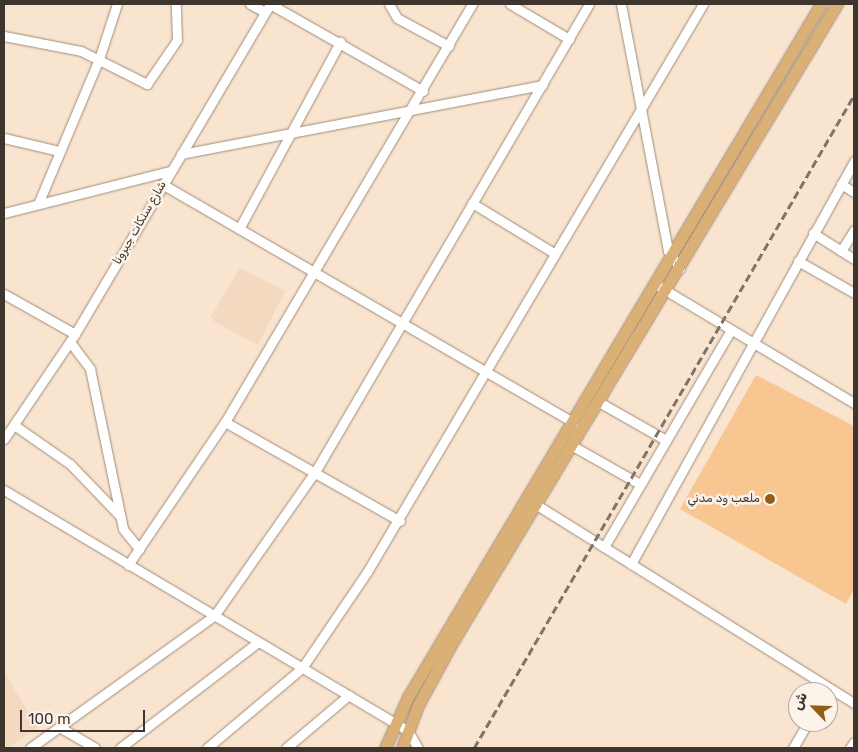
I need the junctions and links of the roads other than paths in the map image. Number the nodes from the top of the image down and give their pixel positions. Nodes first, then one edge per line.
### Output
1 (117, 4) edge
2 (176, 4) edge
3 (250, 4) edge
4 (388, 4) edge
5 (472, 4) edge
6 (510, 4) edge
7 (589, 4) edge
8 (621, 4) edge
9 (703, 4) edge
10 (821, 4) edge
11 (837, 4) edge
12 (268, 6) edge
13 (4, 36) edge
14 (569, 39) junction
15 (340, 42) junction
16 (449, 46) junction
17 (99, 59) junction
18 (542, 84) junction
19 (423, 91) junction
20 (643, 104) junction
21 (413, 106) junction
22 (290, 134) junction
23 (4, 138) edge
24 (59, 151) junction
25 (181, 154) junction
26 (854, 161) edge
27 (170, 171) junction
28 (162, 184) junction
29 (841, 184) junction
30 (854, 192) edge
31 (472, 203) junction
32 (38, 204) junction
33 (5, 214) edge
34 (239, 229) junction
35 (854, 230) edge
36 (813, 233) junction
37 (841, 251) junction
38 (554, 253) junction
39 (854, 259) edge
40 (671, 260) junction
41 (798, 261) junction
42 (680, 268) junction
43 (314, 272) junction
44 (660, 288) junction
45 (854, 293) edge
46 (4, 294) edge
47 (402, 321) junction
48 (730, 330) junction
49 (72, 338) junction
50 (754, 345) junction
51 (487, 371) junction
52 (597, 401) junction
53 (854, 403) edge
54 (225, 422) junction
55 (14, 424) junction
56 (574, 424) junction
57 (4, 439) edge
58 (664, 439) junction
59 (571, 445) junction
60 (315, 472) junction
61 (638, 483) junction
62 (4, 490) edge
63 (531, 502) junction
64 (120, 515) junction
65 (400, 521) junction
66 (604, 547) junction
67 (139, 549) junction
68 (631, 564) junction
69 (128, 565) junction
70 (214, 616) junction
71 (258, 642) junction
72 (302, 668) junction
73 (815, 682) edge
74 (349, 695) junction
75 (838, 695) edge
76 (854, 703) edge
77 (395, 723) junction
78 (61, 728) junction
79 (408, 731) junction
80 (802, 732) edge
81 (854, 742) edge
82 (30, 748) edge
83 (95, 748) edge
84 (120, 748) edge
85 (207, 748) edge
86 (286, 748) edge
87 (386, 748) edge
88 (402, 748) edge
89 (418, 748) edge
90 (793, 748) edge
91 (850, 748) edge

1 - 17 street
2 - 17 street
3 - 12 street
4 - 16 street
5 - 16 street
6 - 14 street
7 - 14 street
8 - 20 street
9 - 20 street
10 - 40 main road
11 - 42 main road
12 - 15 street
12 - 25 street, شارع سنكات جبرونا
13 - 17 street
14 - 18 street
15 - 19 street
15 - 22 street
16 - 19 street
17 - 24 street
18 - 21 street
18 - 31 street
19 - 21 street
20 - 38 street
20 - 40 street
21 - 22 street
21 - 43 street
22 - 25 street
22 - 34 street
23 - 24 street
24 - 32 street
25 - 27 street, شارع سنكات جبرونا
26 - 29 street
27 - 28 street, شارع سنكات جبرونا
27 - 32 street
28 - 34 street
28 - 49 street, شارع سنكات جبرونا
29 - 30 street
29 - 36 street
31 - 38 street
31 - 47 street
32 - 33 street
34 - 43 street
35 - 37 street
36 - 37 street
36 - 41 street
37 - 39 street
38 - 51 street
40 - 42 street
40 - 44 main road
41 - 45 street
41 - 50 street
42 - 44 main road
43 - 47 street
43 - 54 street
44 - 48 street
44 - 52 main road
44 - 56 main road
46 - 49 street
47 - 51 street
47 - 60 street
48 - 50 street
48 - 58 street
49 - 55 street, شارع سنكات جبرونا
49 - 64 street
50 - 53 street
50 - 68 street
51 - 56 street
51 - 65 street
52 - 58 street
52 - 59 main road
54 - 60 street
54 - 67 street
55 - 57 street, شارع سنكات جبرونا
55 - 64 street
56 - 63 main road
58 - 61 street
59 - 61 street
59 - 63 main road
60 - 65 street
60 - 70 street
61 - 66 street
62 - 69 street
63 - 66 street
63 - 77 main road
63 - 79 main road
64 - 67 street
65 - 72 street
66 - 68 street
67 - 69 street
68 - 73 street
69 - 70 street
70 - 71 street
70 - 78 street
71 - 72 street
71 - 84 street
72 - 74 street
72 - 85 street
74 - 77 street
74 - 86 street
75 - 76 street
77 - 79 street
77 - 87 main road
78 - 82 street
78 - 83 street
79 - 88 main road
79 - 89 street
80 - 90 street
81 - 91 street

